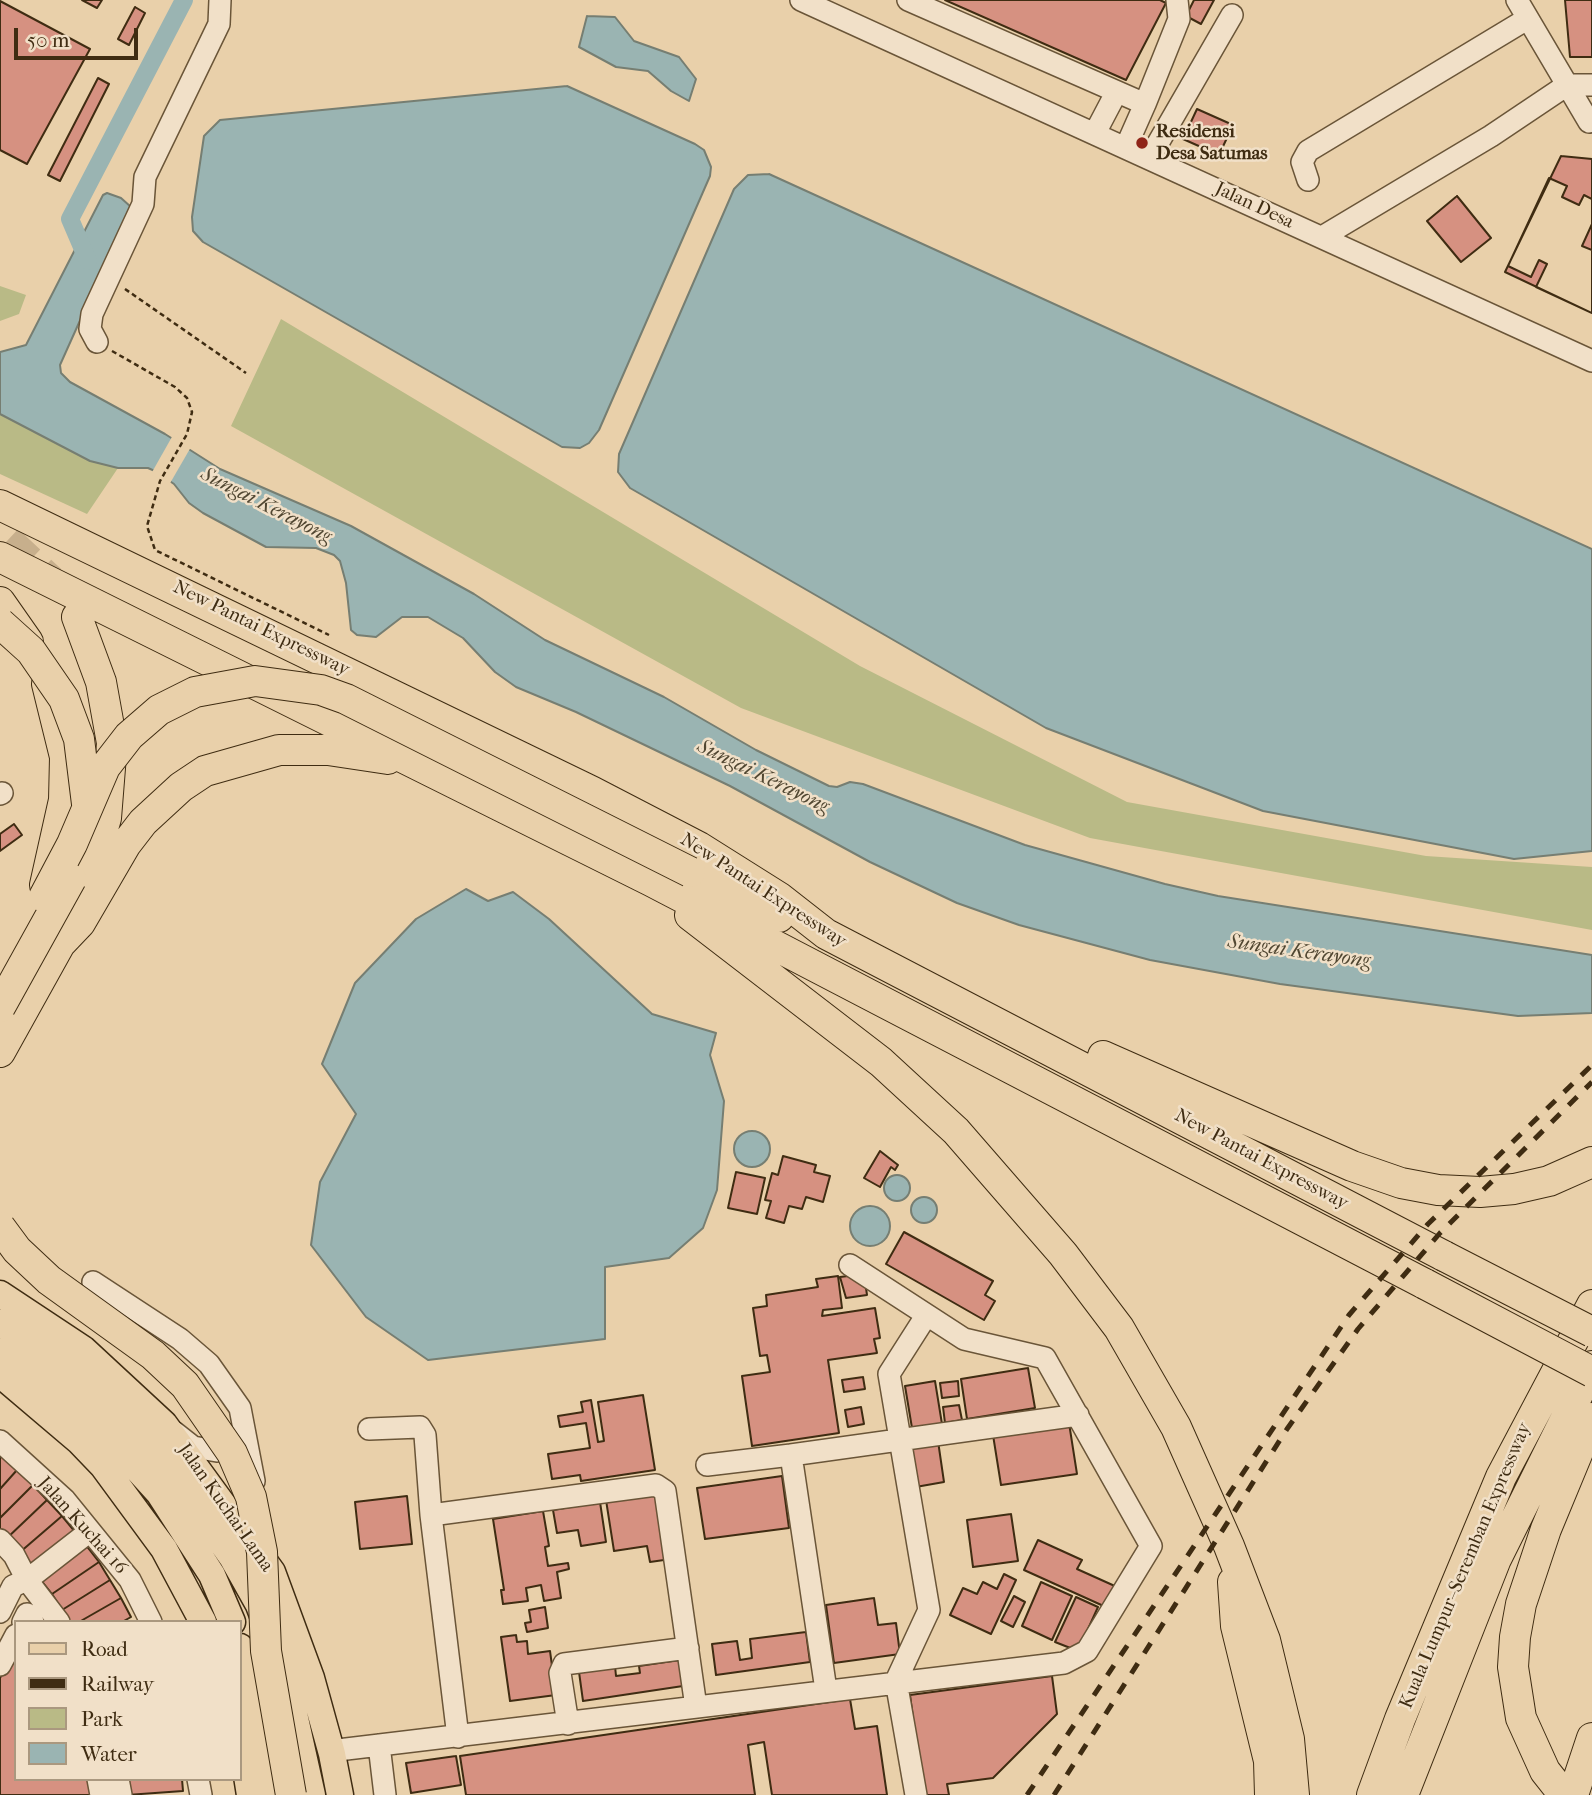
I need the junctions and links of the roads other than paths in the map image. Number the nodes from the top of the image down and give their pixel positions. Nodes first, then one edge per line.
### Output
1 (220, 0) edge
2 (801, 0) edge
3 (908, 0) edge
4 (1177, 0) edge
5 (1517, 0) edge
6 (1232, 15) dead end
7 (1527, 19) junction
8 (1567, 85) junction
9 (1592, 85) edge
10 (1116, 93) junction
11 (1145, 104) junction
12 (1589, 122) dead end
13 (1095, 133) junction
14 (1126, 147) junction
15 (1150, 158) junction
16 (1308, 180) dead end
17 (1322, 237) junction
18 (97, 342) road end
19 (1592, 361) edge
20 (0, 505) edge
21 (3, 544) edge
22 (0, 602) edge
23 (77, 617) dead end
24 (0, 623) edge
25 (414, 764) junction
26 (651, 881) junction
27 (44, 897) junction
28 (826, 934) junction
29 (60, 944) junction
30 (0, 987) edge
31 (0, 1007) edge
32 (1026, 1038) junction
33 (0, 1052) edge
34 (1592, 1162) edge
35 (0, 1227) edge
36 (850, 1265) dead end
37 (93, 1282) dead end
38 (2, 1304) edge
39 (1592, 1305) edge
40 (926, 1316) junction
41 (1592, 1332) edge
42 (0, 1352) edge
43 (1592, 1366) edge
44 (1592, 1372) edge
45 (0, 1374) edge
46 (1592, 1380) edge
47 (1078, 1415) junction
48 (1592, 1418) edge
49 (164, 1424) junction
50 (243, 1426) junction
51 (1559, 1428) junction
52 (369, 1429) dead end
53 (900, 1440) junction
54 (0, 1441) edge
55 (791, 1455) junction
56 (707, 1465) dead end
57 (431, 1515) junction
58 (90, 1531) junction
59 (0, 1540) edge
60 (1229, 1546) junction
61 (272, 1572) junction
62 (27, 1580) junction
63 (0, 1612) edge
64 (58, 1620) edge
65 (150, 1620) edge
66 (202, 1620) edge
67 (231, 1620) edge
68 (14, 1639) edge
69 (688, 1648) junction
70 (242, 1657) edge
71 (0, 1665) edge
72 (896, 1681) junction
73 (826, 1690) junction
74 (696, 1707) junction
75 (568, 1724) junction
76 (458, 1737) junction
77 (1592, 1738) edge
78 (242, 1745) edge
79 (379, 1745) junction
80 (332, 1754) junction
81 (250, 1795) edge
82 (269, 1795) edge
83 (291, 1795) edge
84 (312, 1795) edge
85 (340, 1795) edge
86 (385, 1795) edge
87 (916, 1795) edge
88 (1270, 1795) edge
89 (1294, 1795) edge
90 (1372, 1795) edge
91 (1403, 1795) edge
92 (1564, 1795) edge
93 (1573, 1795) edge

1 - 18 street
2 - 13 street, Jalan Desa
3 - 10 street
4 - 11 street
5 - 7 street
6 - 15 street
7 - 8 street
7 - 16 street
8 - 9 street
8 - 12 street
8 - 17 street
10 - 11 street
10 - 13 street
11 - 14 street
13 - 14 street, Jalan Desa
14 - 15 street, Jalan Desa
15 - 17 street, Jalan Desa
17 - 19 street, Jalan Desa
20 - 28 highway, New Pantai Expressway
21 - 25 highway
22 - 27 highway
23 - 29 highway
24 - 31 highway, bridge
25 - 26 highway
25 - 29 highway
26 - 44 highway, bridge
26 - 60 highway
27 - 28 highway, bridge
27 - 30 highway
28 - 32 highway, New Pantai Expressway
29 - 33 highway
32 - 34 highway
32 - 41 highway, New Pantai Expressway, bridge
35 - 83 highway, bridge
36 - 40 street
37 - 50 street
38 - 49 main road, Jalan Kuchai Lama
38 - 84 main road, Jalan Kuchai Lama, bridge
39 - 90 highway, Kuala Lumpur–Seremban Expressway
40 - 47 street
40 - 53 street
42 - 67 main road
43 - 51 highway, Kuala Lumpur–Seremban Expressway
45 - 66 main road
46 - 51 highway
47 - 53 street
47 - 72 street
48 - 92 highway
49 - 50 street
49 - 61 main road, Jalan Kuchai Lama
50 - 61 street
51 - 91 highway, Kuala Lumpur–Seremban Expressway
52 - 57 street
53 - 55 street
53 - 72 street
54 - 58 street, Jalan Kuchai 16
55 - 56 street
55 - 73 street
57 - 69 street
57 - 76 street
58 - 62 street
58 - 65 street, Jalan Kuchai 16
59 - 62 street
60 - 88 highway
60 - 89 highway
61 - 80 main road, Jalan Kuchai Lama
62 - 63 street
62 - 64 street
68 - 71 street
69 - 74 street
69 - 75 street
70 - 82 main road
72 - 73 street
72 - 87 street
73 - 74 street
74 - 75 street
75 - 76 street
76 - 79 street
77 - 93 highway
78 - 81 main road
79 - 80 street
79 - 86 street
80 - 85 main road, Jalan Kuchai Lama

